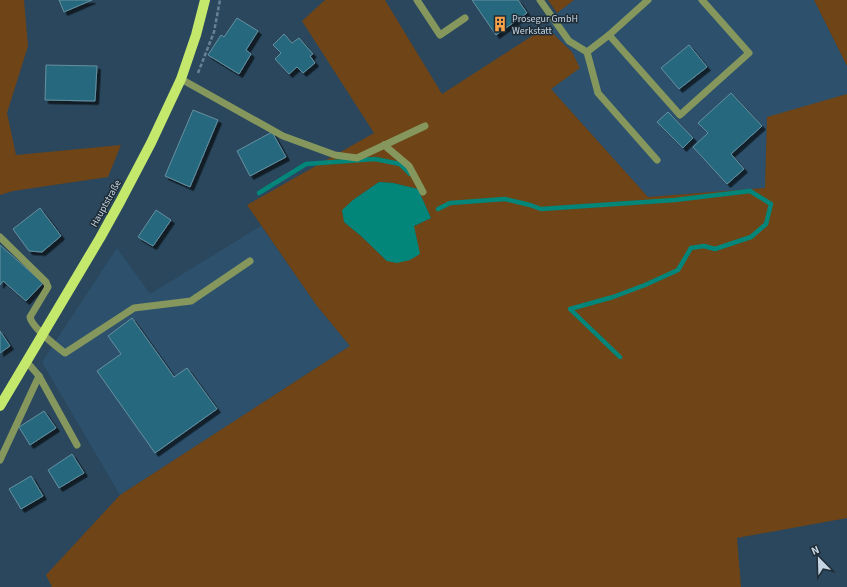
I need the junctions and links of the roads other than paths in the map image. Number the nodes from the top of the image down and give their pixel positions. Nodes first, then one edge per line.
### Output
1 (205, 0) edge
2 (417, 0) edge
3 (540, 0) edge
4 (648, 0) edge
5 (702, 0) edge
6 (465, 18) dead end
7 (609, 35) junction
8 (587, 52) junction
9 (181, 79) junction
10 (425, 126) dead end
11 (384, 145) junction
12 (657, 160) dead end
13 (423, 192) dead end
14 (0, 237) edge
15 (250, 261) dead end
16 (43, 335) junction
17 (26, 361) junction
18 (39, 376) junction
19 (0, 406) edge
20 (78, 445) dead end
21 (0, 460) edge

1 - 9 main road, Hauptstraße
2 - 6 lane
3 - 8 lane
4 - 7 lane
5 - 7 lane
7 - 8 lane
8 - 12 lane
9 - 11 lane
9 - 16 main road, Hauptstraße
10 - 11 lane
11 - 13 lane
14 - 16 lane
15 - 16 lane
16 - 17 main road, Hauptstraße
17 - 18 lane
17 - 19 main road, Hauptstraße
18 - 20 lane
18 - 21 lane

